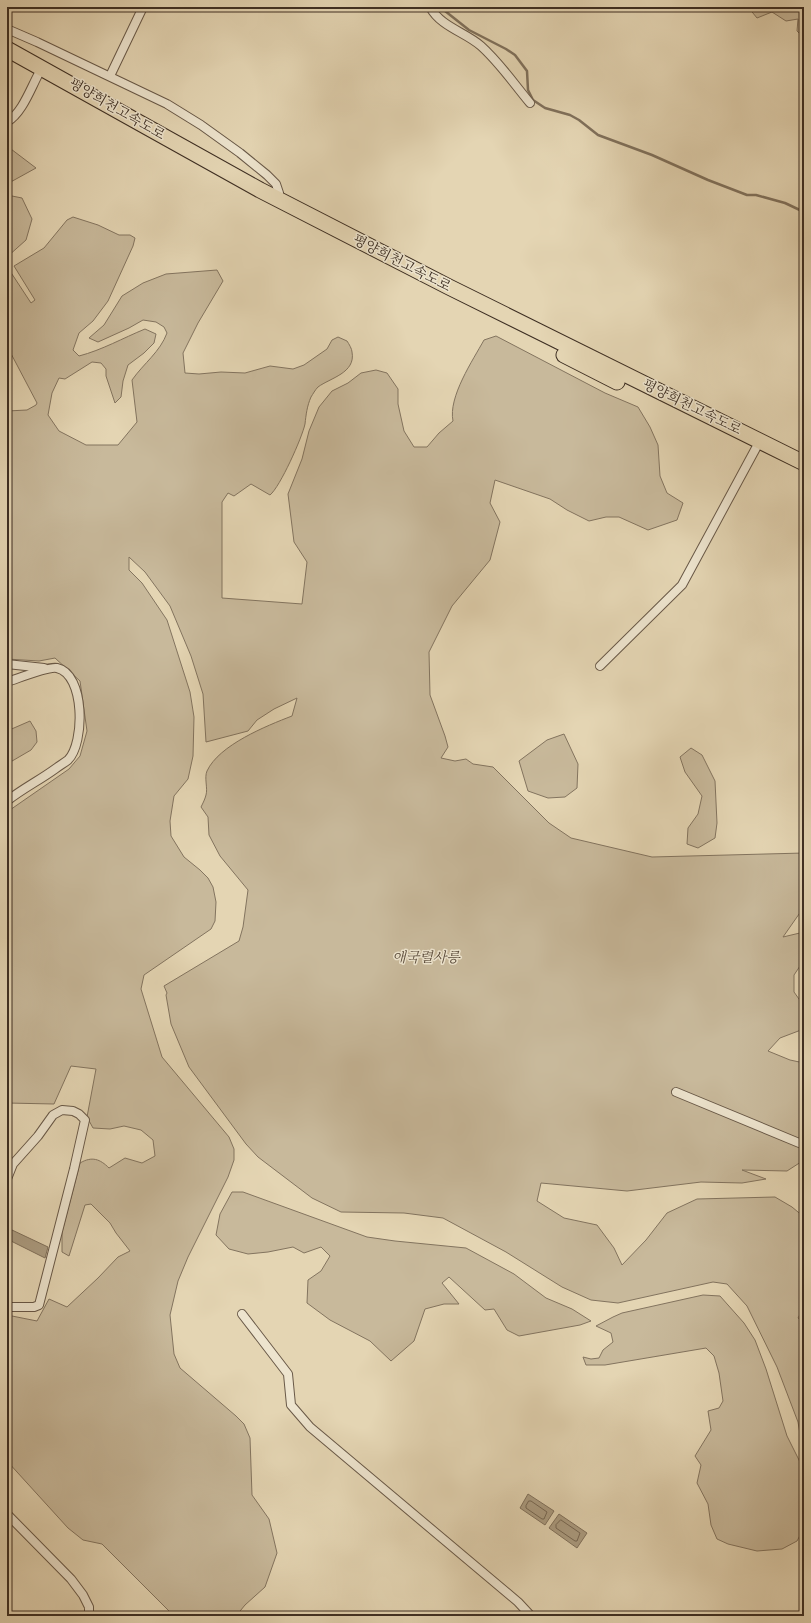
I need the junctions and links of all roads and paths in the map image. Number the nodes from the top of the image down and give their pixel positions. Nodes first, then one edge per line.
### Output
1 (143, 7) edge
2 (430, 7) edge
3 (7, 29) edge
4 (7, 49) edge
5 (7, 58) edge
6 (38, 75) junction
7 (110, 76) junction
8 (530, 102) dead end
9 (7, 122) edge
10 (279, 200) junction
11 (756, 448) junction
12 (804, 463) edge
13 (804, 472) edge
14 (7, 664) edge
15 (600, 666) dead end
16 (49, 668) junction
17 (7, 682) edge
18 (7, 801) edge
19 (676, 1092) dead end
20 (804, 1145) edge
21 (7, 1179) edge
22 (7, 1307) edge
23 (242, 1314) dead end
24 (7, 1514) edge
25 (89, 1616) edge
26 (531, 1616) edge

1 - 7 street
2 - 8 street
3 - 7 street
4 - 10 highway, 평양희천고속도로
5 - 6 highway, 평양희천고속도로
6 - 9 street
6 - 11 highway, 평양희천고속도로
7 - 10 street
10 - 12 highway, 평양희천고속도로
11 - 13 highway, 평양희천고속도로
11 - 15 street
14 - 16 street
16 - 17 street
16 - 18 street
19 - 20 street
21 - 22 street
23 - 26 street
24 - 25 street

